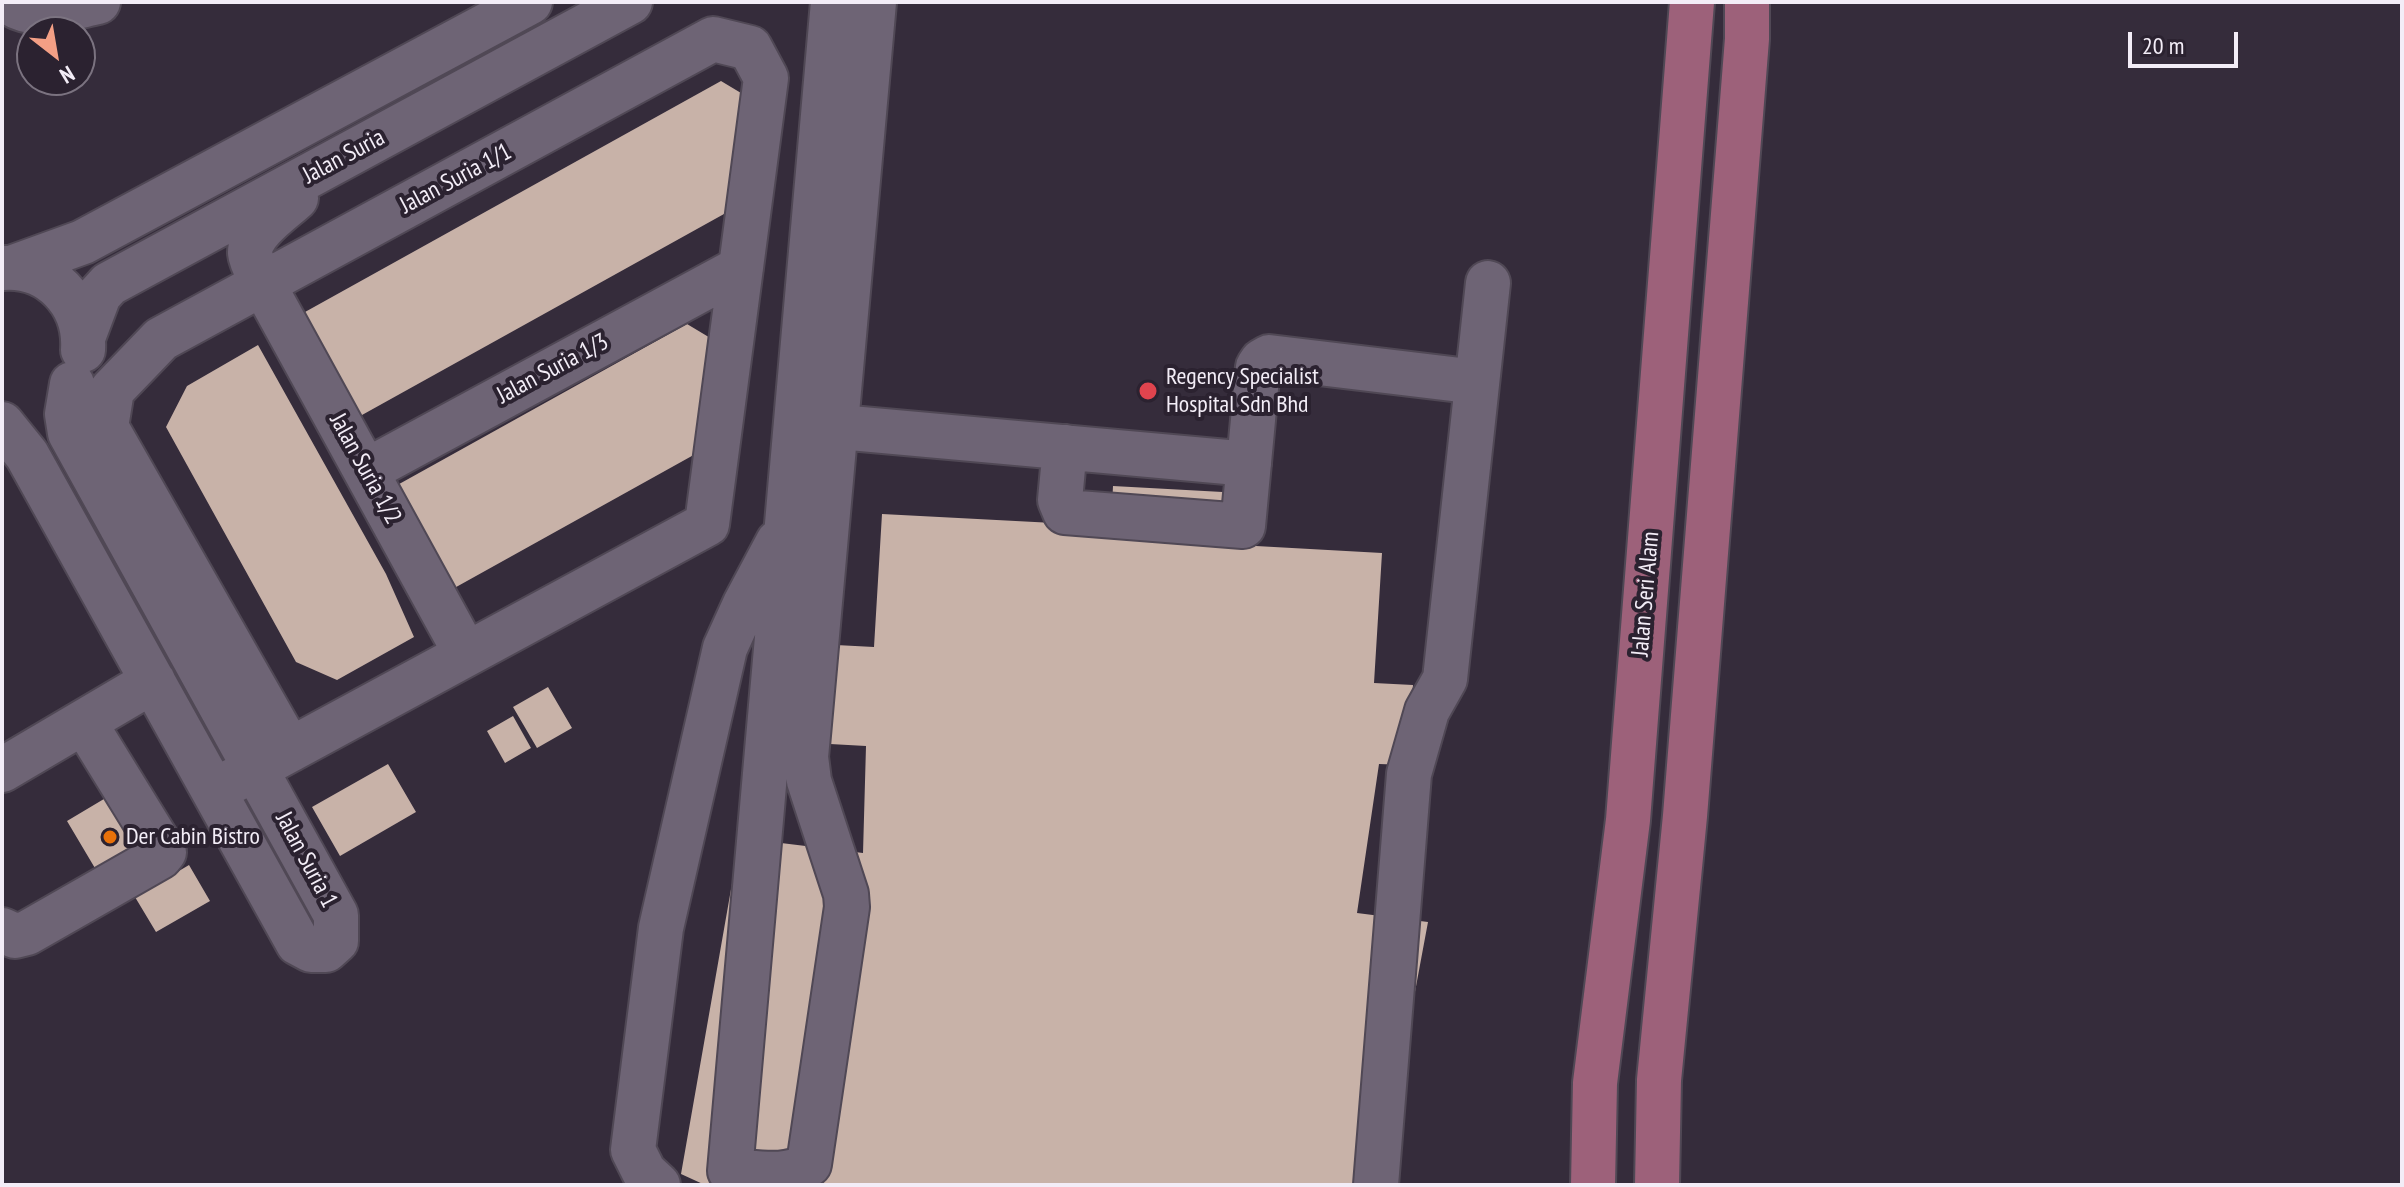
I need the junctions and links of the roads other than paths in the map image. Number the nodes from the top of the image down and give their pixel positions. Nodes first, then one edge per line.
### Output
1 (9, 2) edge
2 (98, 2) edge
3 (530, 2) edge
4 (630, 2) edge
5 (833, 2) edge
6 (874, 2) edge
7 (1772, 2) edge
8 (1685, 14) edge
9 (1747, 21) edge
10 (336, 161) junction
11 (8, 268) edge
12 (741, 268) junction
13 (1488, 283) dead end
14 (263, 284) junction
15 (84, 335) junction
16 (1477, 382) junction
17 (72, 384) junction
18 (2, 421) edge
19 (816, 425) junction
20 (1065, 447) junction
21 (1249, 464) junction
22 (366, 471) junction
23 (787, 526) junction
24 (466, 654) junction
25 (153, 681) junction
26 (84, 722) junction
27 (273, 760) junction
28 (2, 770) edge
29 (214, 791) junction
30 (2, 930) edge
31 (658, 1185) edge
32 (1376, 1185) edge
33 (1593, 1185) edge
34 (1657, 1185) edge

1 - 2 street
3 - 11 street, Jalan Suria
4 - 10 street, Jalan Suria
5 - 19 street
6 - 19 street
7 - 9 main road
8 - 33 main road, Jalan Seri Alam
9 - 34 main road
10 - 14 street, Jalan Suria 1/2
10 - 15 street, Jalan Suria
11 - 15 street
12 - 14 street, Jalan Suria 1/1
12 - 22 street, Jalan Suria 1/3
12 - 24 street, Jalan Suria 1/1
13 - 16 street
14 - 22 street, Jalan Suria 1/2
14 - 27 street, Jalan Suria 1/1
15 - 17 street, Jalan Suria
16 - 21 street
16 - 32 street
17 - 18 street
17 - 27 street, Jalan Suria 1
18 - 25 street, Jalan Suria 1
19 - 20 street
19 - 23 street
19 - 23 street
20 - 21 street
20 - 21 street
22 - 24 street, Jalan Suria 1/2
23 - 31 street
24 - 27 street
25 - 26 street
25 - 29 street, Jalan Suria 1
26 - 28 street
26 - 30 street
27 - 29 street
27 - 29 street, Jalan Suria 1

